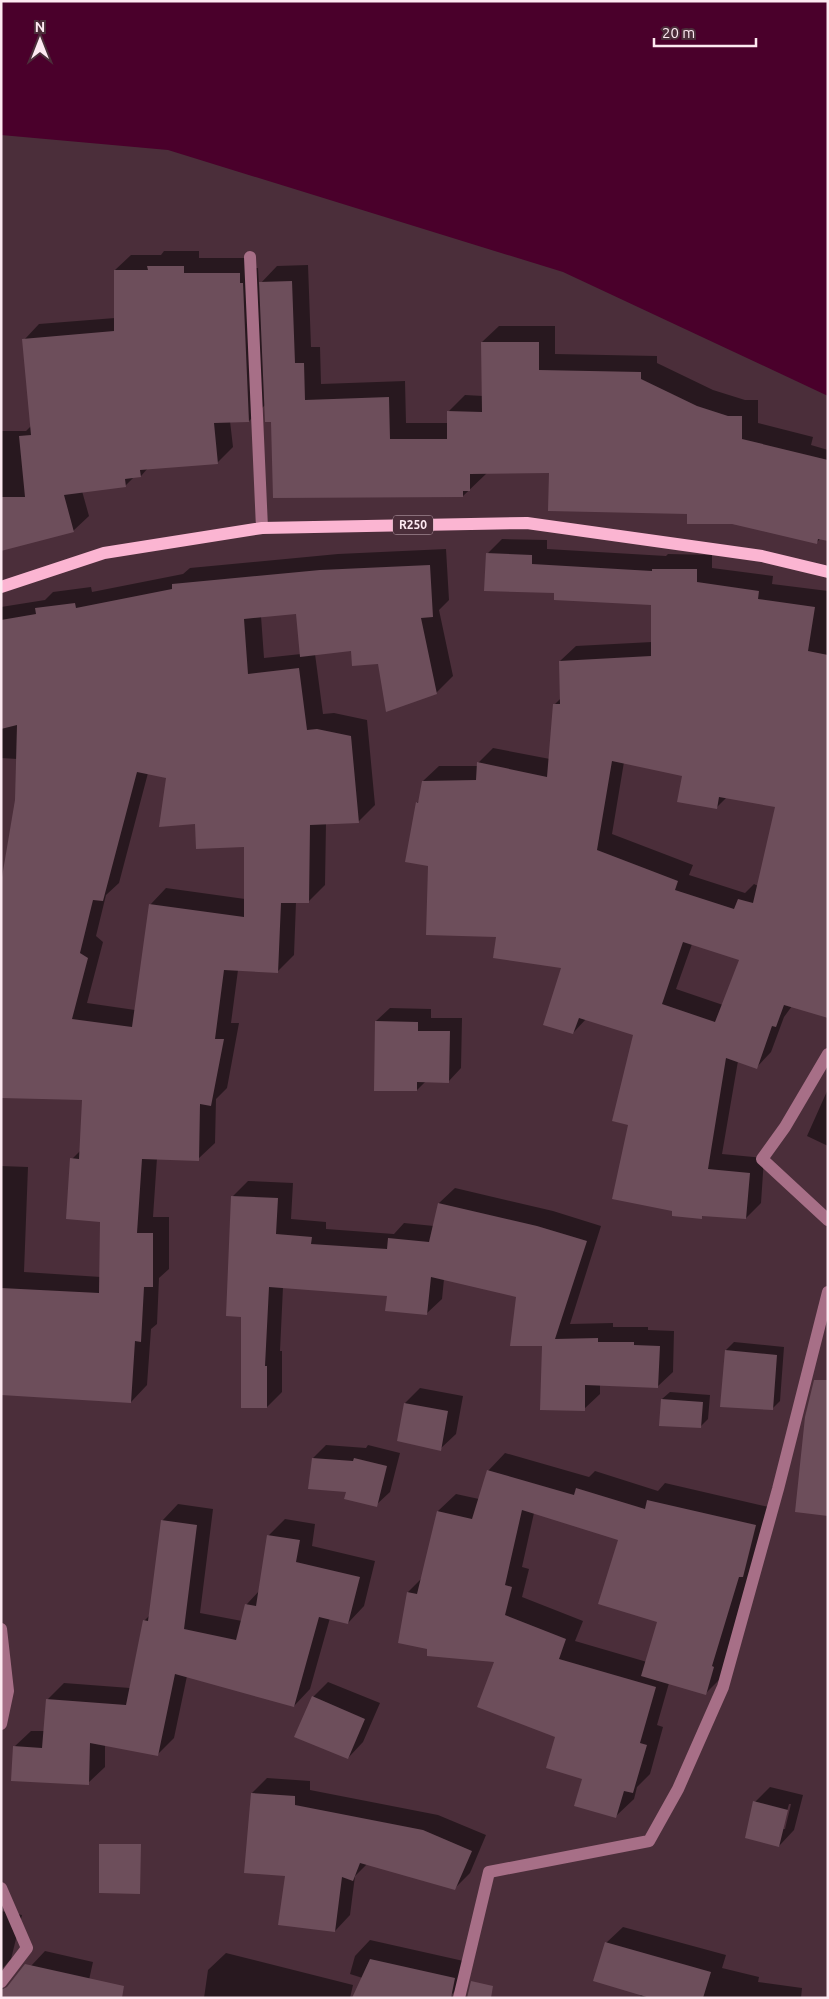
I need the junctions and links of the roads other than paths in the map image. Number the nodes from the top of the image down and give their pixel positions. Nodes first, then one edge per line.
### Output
1 (250, 257) dead end
2 (262, 528) junction
3 (828, 572) edge
4 (1, 587) edge
5 (828, 1054) edge
6 (828, 1220) edge
7 (828, 1292) edge
8 (1, 1629) edge
9 (1, 1724) edge
10 (1, 1888) edge
11 (1, 1982) edge
12 (460, 1998) edge

1 - 2 street
2 - 3 main road, R250
2 - 4 main road, R250
5 - 6 street
7 - 12 street
8 - 9 street
10 - 11 street

